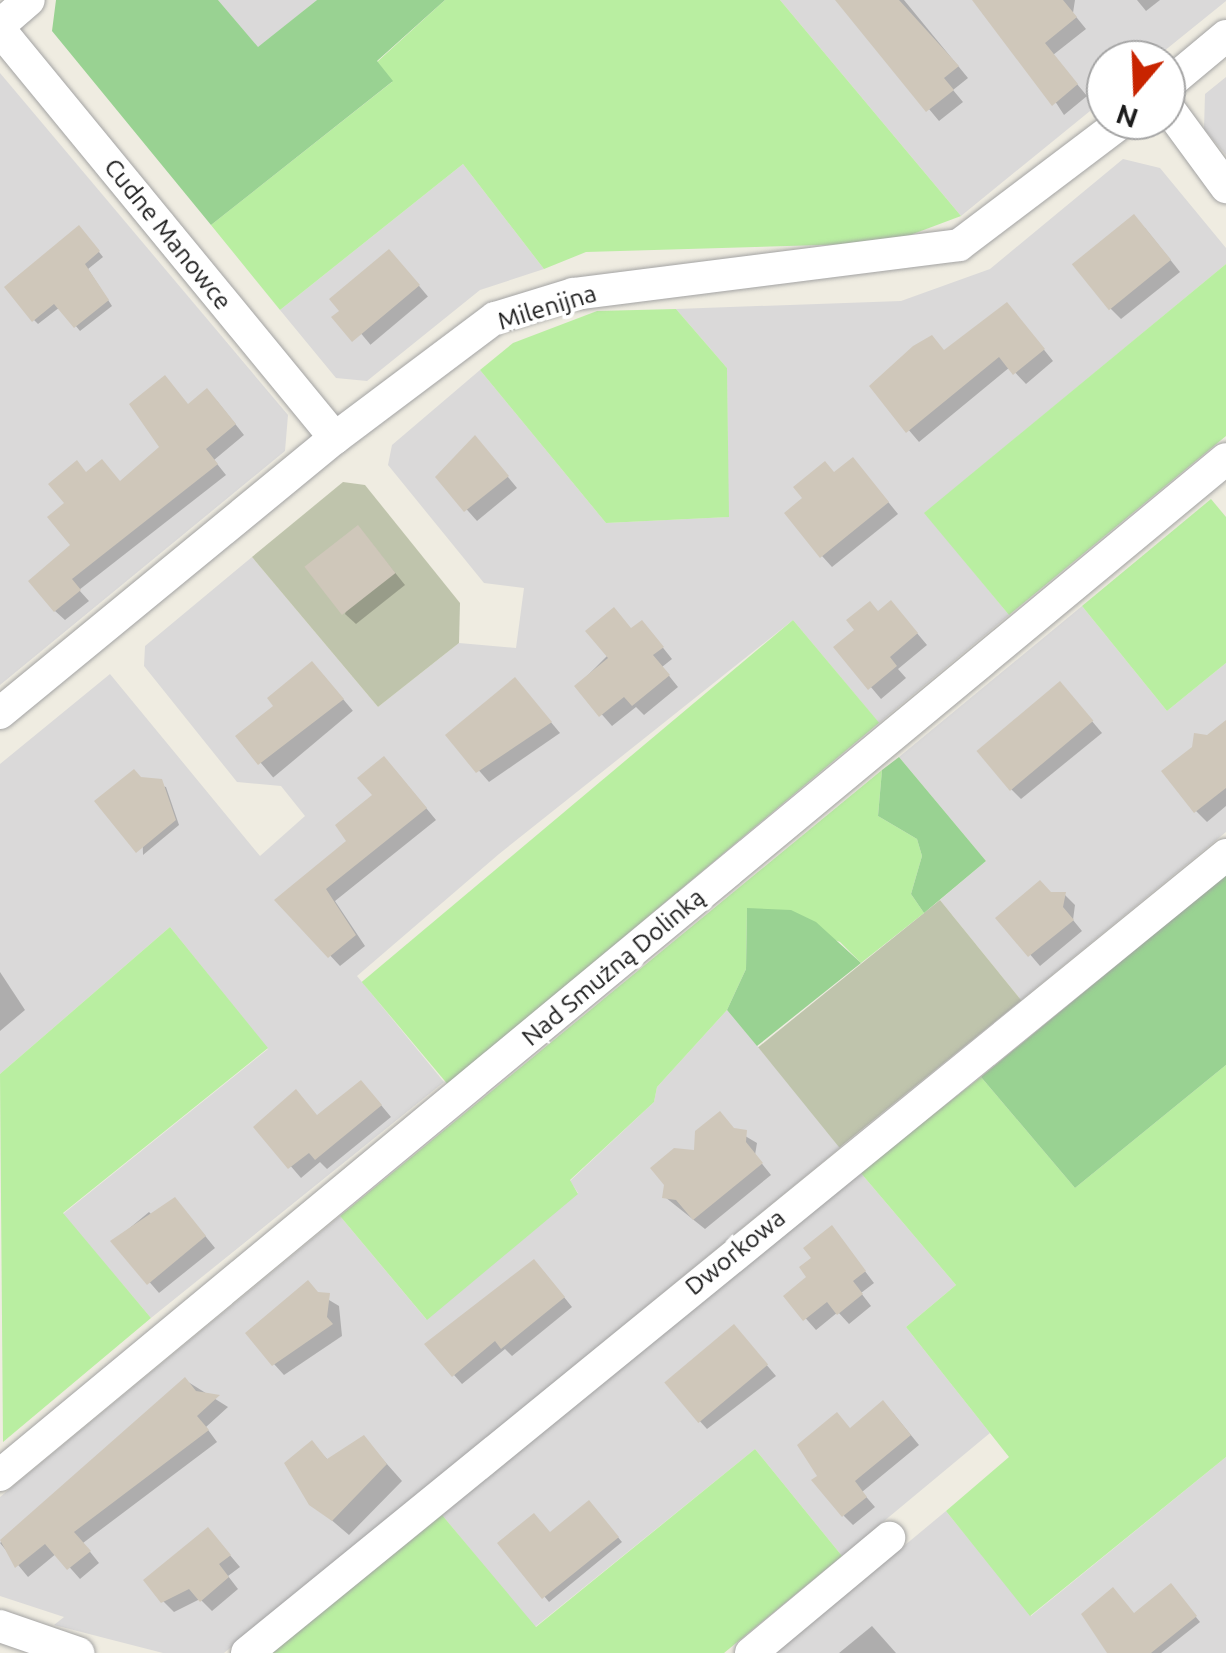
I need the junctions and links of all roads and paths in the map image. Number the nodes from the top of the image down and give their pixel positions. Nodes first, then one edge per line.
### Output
1 (30, 0) edge
2 (0, 27) edge
3 (1226, 36) edge
4 (1186, 69) edge
5 (1186, 133) edge
6 (1098, 140) edge
7 (1226, 187) edge
8 (335, 438) junction
9 (1226, 459) edge
10 (0, 713) edge
11 (1226, 855) edge
12 (0, 1475) edge
13 (889, 1538) dead end
14 (0, 1626) edge
15 (78, 1653) edge
16 (247, 1653) edge
17 (751, 1653) edge

1 - 2 street
2 - 8 street, Cudne Manowce
3 - 4 street
5 - 7 street
6 - 8 street, Milenijna
8 - 10 street, Milenijna
9 - 12 street, Nad Smużną Dolinką
11 - 16 street, Dworkowa
13 - 17 street
14 - 15 street

